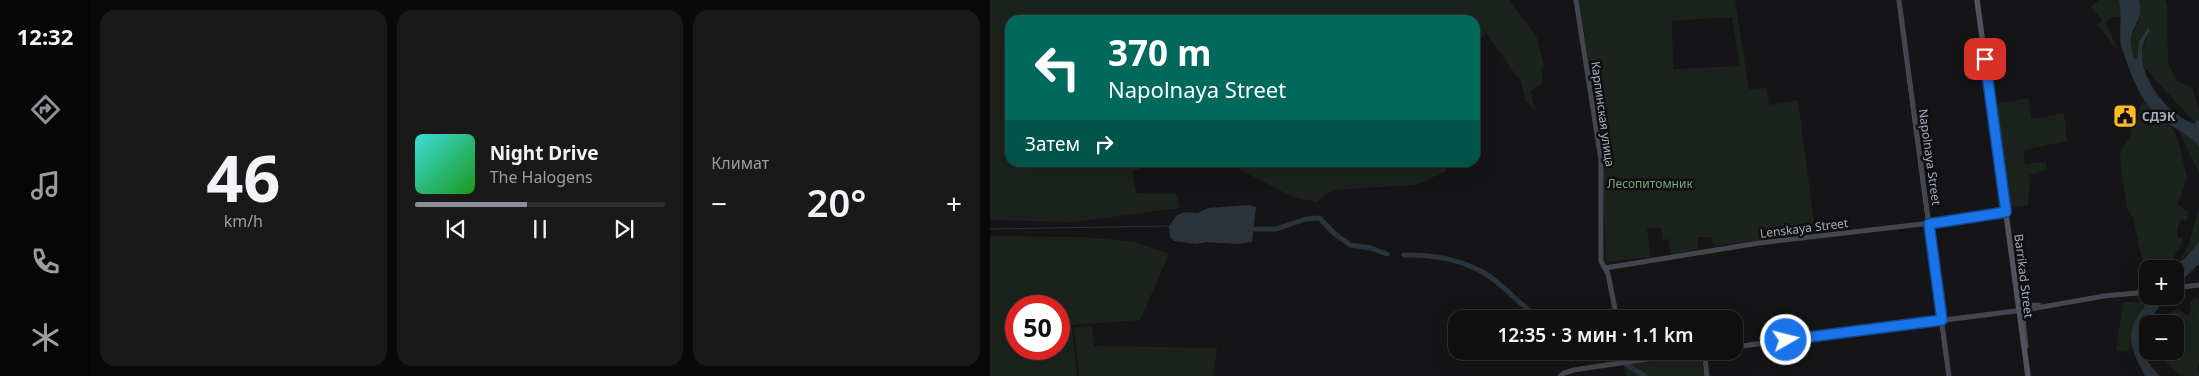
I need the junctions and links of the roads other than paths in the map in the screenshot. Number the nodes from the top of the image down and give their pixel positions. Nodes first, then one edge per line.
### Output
1 (1576, 0) edge
2 (1899, 0) edge
3 (1977, 0) edge
4 (2006, 212) junction
5 (1929, 224) junction
6 (1605, 268) junction
7 (2199, 285) edge
8 (2184, 287) edge
9 (2139, 293) edge
10 (2016, 294) junction
11 (2072, 301) junction
12 (2031, 309) junction
13 (1615, 310) edge
14 (2018, 310) junction
15 (1942, 320) junction
16 (1743, 346) edge
17 (2025, 357) junction
18 (1640, 360) edge
19 (1705, 360) edge
20 (1627, 362) joint
21 (1562, 374) edge
22 (1707, 376) edge
23 (1949, 376) edge
24 (2028, 376) edge

1 - 6 street, Карпинская улица
2 - 5 street, Napolnaya Street
3 - 4 main road, Barrikad Street
4 - 5 street, Lenskaya Street
4 - 10 main road, Barrikad Street
5 - 6 street, Lenskaya Street
5 - 15 street, Napolnaya Street
6 - 13 street, Карпинская улица
7 - 8 street
9 - 11 street
10 - 11 street
10 - 14 main road, Barrikad Street
11 - 12 street
12 - 14 street
12 - 17 street
14 - 15 street
14 - 17 main road, Barrikad Street
15 - 16 street
15 - 23 street, Napolnaya Street
17 - 24 main road, Barrikad Street
18 - 20 street
19 - 22 street
20 - 21 street

